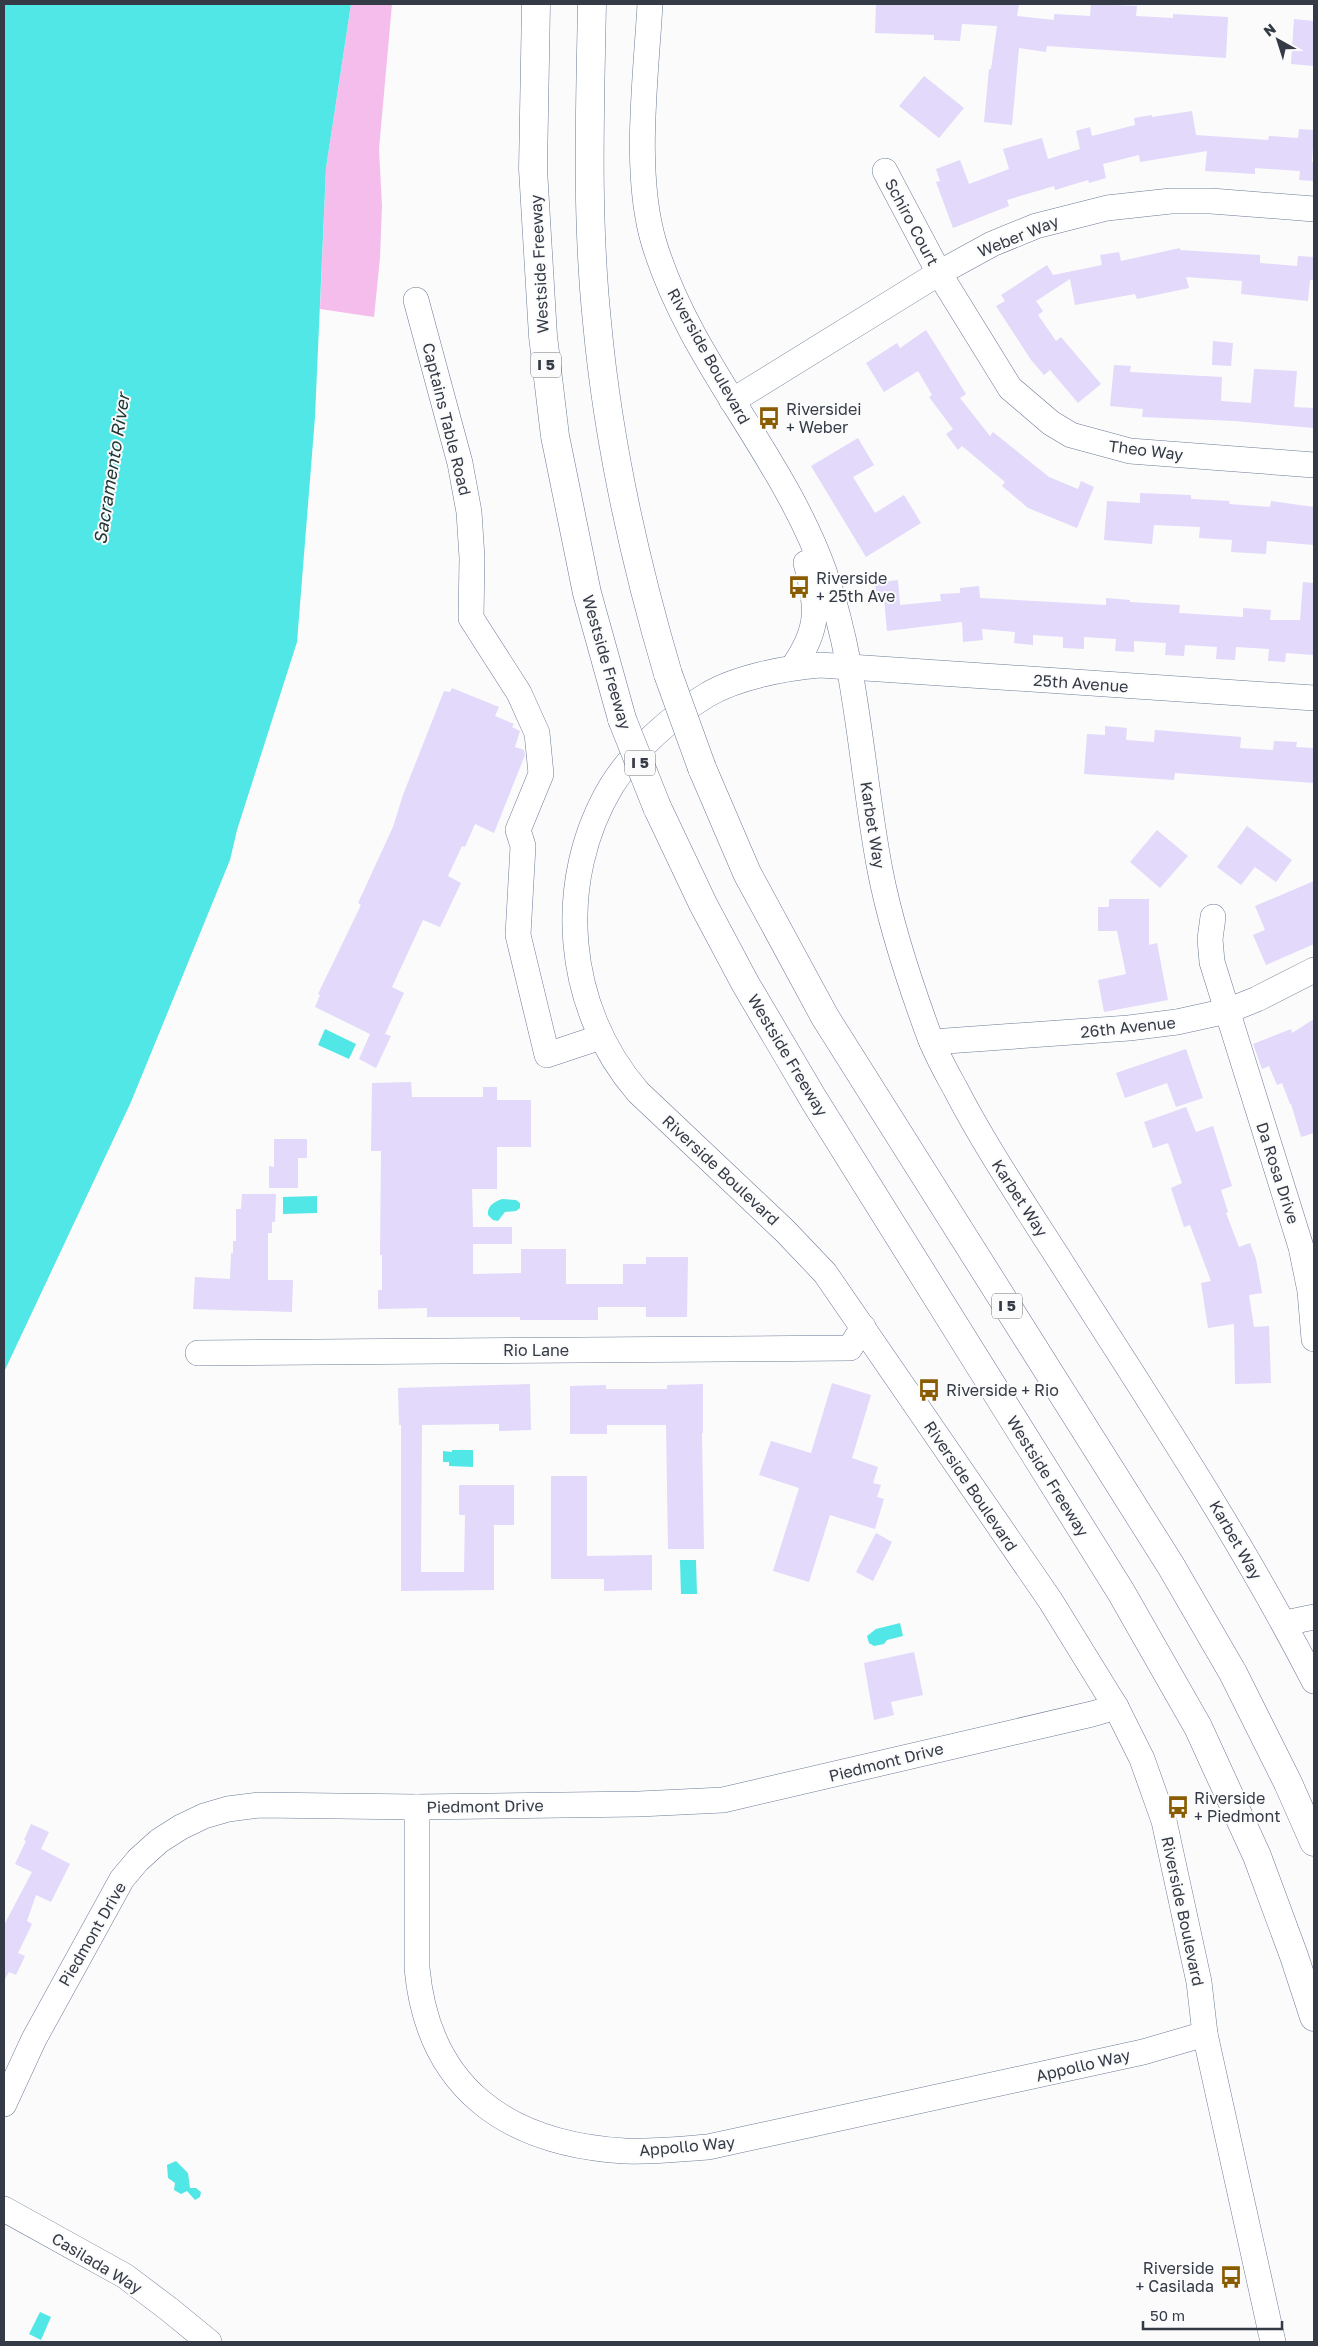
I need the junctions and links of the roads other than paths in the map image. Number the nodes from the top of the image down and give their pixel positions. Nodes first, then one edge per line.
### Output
1 (536, 4) edge
2 (592, 4) edge
3 (650, 4) edge
4 (885, 170) dead end
5 (1314, 209) edge
6 (939, 273) junction
7 (416, 300) dead end
8 (732, 401) junction
9 (1314, 465) edge
10 (801, 517) junction
11 (848, 666) junction
12 (793, 667) junction
13 (1314, 698) edge
14 (1213, 917) dead end
15 (1314, 970) edge
16 (1227, 1011) junction
17 (601, 1037) junction
18 (932, 1042) junction
19 (863, 1327) junction
20 (1314, 1339) edge
21 (198, 1354) dead end
22 (1314, 1617) edge
23 (1285, 1623) junction
24 (1314, 1681) edge
25 (1116, 1707) junction
26 (417, 1807) junction
27 (1314, 1842) edge
28 (1314, 2017) edge
29 (1205, 2034) junction
30 (4, 2104) edge
31 (4, 2209) edge
32 (209, 2342) edge
33 (1273, 2342) edge

1 - 28 highway, Westside Freeway / I 5, bridge
2 - 27 highway, I 5, bridge
3 - 8 street, Riverside Boulevard
4 - 6 street, Schiro Court
5 - 6 street, Weber Way
6 - 8 street, Weber Way
6 - 9 street, Theo Way
7 - 17 street, Captains Table Road
8 - 10 street, Riverside Boulevard
10 - 11 street, Riverside Boulevard
10 - 12 street
11 - 12 street, Riverside Boulevard
11 - 13 street, 25th Avenue
11 - 18 street, Karbet Way
12 - 17 street, Riverside Boulevard
14 - 16 street, Da Rosa Drive
15 - 16 street, 26th Avenue
16 - 18 street, 26th Avenue
16 - 20 street, Da Rosa Drive
17 - 19 street, Riverside Boulevard
18 - 23 street, Karbet Way
19 - 21 street, Rio Lane
19 - 25 street, Riverside Boulevard
22 - 23 street
23 - 24 street, Karbet Way
25 - 26 street, Piedmont Drive
25 - 29 street, Riverside Boulevard
26 - 29 street, Appollo Way
26 - 30 street, Piedmont Drive
29 - 33 street, Riverside Boulevard
31 - 32 street, Casilada Way

